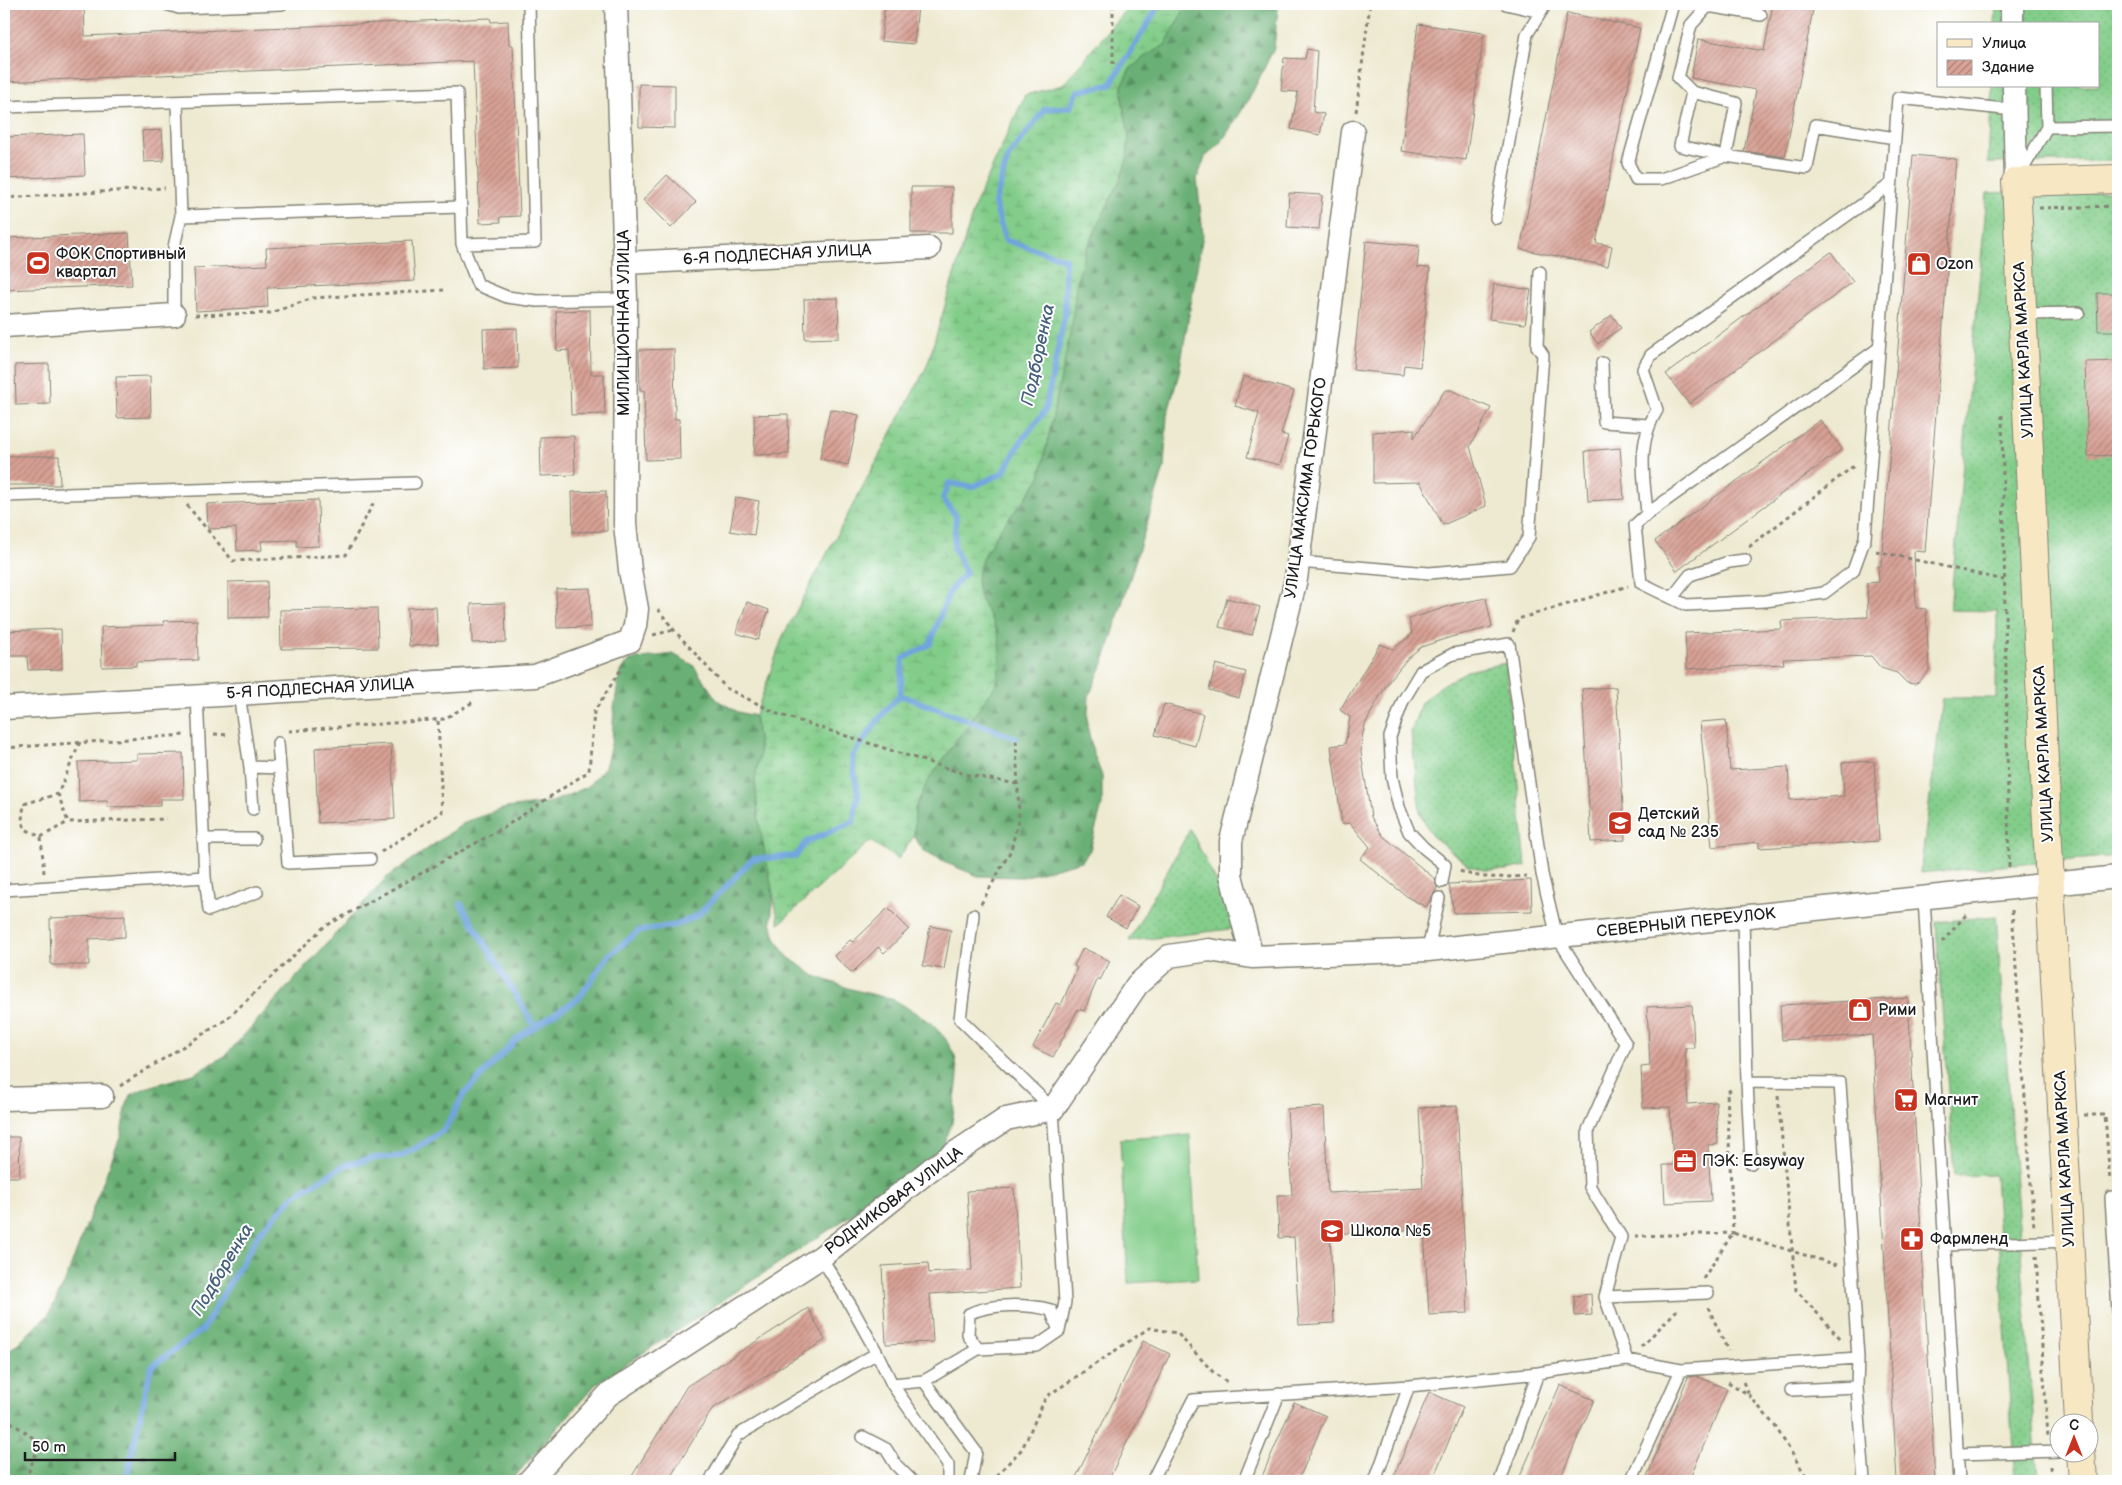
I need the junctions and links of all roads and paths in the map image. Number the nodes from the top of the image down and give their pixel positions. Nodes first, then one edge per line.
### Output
1 (166, 4) edge
2 (282, 4) edge
3 (529, 4) edge
4 (616, 4) edge
5 (1113, 4) edge
6 (1370, 4) edge
7 (1506, 4) edge
8 (1673, 4) edge
9 (2012, 4) edge
10 (1544, 8) edge
11 (1761, 15) dead end
12 (2012, 22) edge
13 (1113, 67) dead end
14 (2014, 88) edge
15 (2046, 88) edge
16 (1692, 92) junction
17 (177, 103) junction
18 (4, 107) edge
19 (2014, 110) junction
20 (2118, 126) edge
21 (2046, 127) junction
22 (1353, 132) joint
23 (1895, 138) junction
24 (1726, 156) junction
25 (2118, 179) edge
26 (1891, 184) junction
27 (180, 188) junction
28 (2017, 195) junction
29 (4, 198) edge
30 (2118, 206) edge
31 (461, 207) junction
32 (181, 216) junction
33 (1496, 218) dead end
34 (462, 244) junction
35 (929, 248) dead end
36 (625, 263) junction
37 (1540, 272) dead end
38 (443, 290) dead end
39 (626, 299) junction
40 (2079, 313) dead end
41 (2022, 314) junction
42 (174, 315) junction
43 (4, 326) edge
44 (1879, 348) junction
45 (1602, 364) dead end
46 (2002, 413) dead end
47 (1648, 425) junction
48 (1871, 452) junction
49 (415, 483) dead end
50 (383, 484) junction
51 (176, 491) junction
52 (4, 496) edge
53 (1647, 514) junction
54 (1861, 548) junction
55 (1745, 560) dead end
56 (1298, 562) junction
57 (1729, 562) junction
58 (2004, 580) junction
59 (1641, 582) junction
60 (1672, 598) junction
61 (674, 630) dead end
62 (630, 641) junction
63 (1509, 644) junction
64 (239, 694) junction
65 (197, 696) junction
66 (480, 698) dead end
67 (4, 708) edge
68 (438, 720) junction
69 (284, 732) dead end
70 (199, 734) junction
71 (246, 735) junction
72 (1016, 738) dead end
73 (80, 742) junction
74 (278, 743) dead end
75 (4, 748) edge
76 (250, 767) junction
77 (280, 768) junction
78 (1017, 784) junction
79 (58, 794) junction
80 (253, 809) dead end
81 (166, 819) dead end
82 (68, 822) junction
83 (41, 837) junction
84 (203, 839) junction
85 (254, 839) dead end
86 (370, 859) joint
87 (1445, 865) junction
88 (1542, 874) junction
89 (205, 877) junction
90 (44, 878) dead end
91 (2118, 878) edge
92 (1442, 882) dead end
93 (2050, 885) junction
94 (4, 890) edge
95 (2010, 890) junction
96 (257, 892) dead end
97 (1986, 892) junction
98 (1439, 898) dead end
99 (1924, 899) junction
100 (973, 916) joint
101 (1743, 918) junction
102 (1557, 936) junction
103 (1428, 950) junction
104 (1252, 956) junction
105 (1928, 957) junction
106 (1747, 1082) junction
107 (1777, 1082) junction
108 (102, 1096) joint
109 (4, 1099) edge
110 (1053, 1108) junction
111 (2063, 1114) junction
112 (1751, 1163) dead end
113 (2115, 1197) edge
114 (1733, 1233) junction
115 (1622, 1237) junction
116 (2070, 1241) junction
117 (2035, 1242) junction
118 (1945, 1245) junction
119 (1792, 1251) junction
120 (820, 1257) junction
121 (1852, 1270) junction
122 (1705, 1293) joint
123 (1605, 1296) junction
124 (2118, 1311) edge
125 (1058, 1331) junction
126 (978, 1349) junction
127 (878, 1353) junction
128 (1858, 1358) junction
129 (1627, 1360) junction
130 (1736, 1366) junction
131 (1706, 1368) junction
132 (1682, 1370) junction
133 (1538, 1373) junction
134 (924, 1381) junction
135 (892, 1384) junction
136 (1409, 1386) junction
137 (1857, 1387) junction
138 (1791, 1390) dead end
139 (1278, 1394) junction
140 (1749, 1395) junction
141 (1246, 1396) junction
142 (2050, 1412) edge
143 (2079, 1412) edge
144 (4, 1417) edge
145 (863, 1437) dead end
146 (2050, 1451) edge
147 (1958, 1454) junction
148 (2053, 1462) edge
149 (2082, 1462) edge
150 (25, 1481) edge
151 (529, 1481) edge
152 (710, 1481) edge
153 (912, 1481) edge
154 (948, 1481) edge
155 (971, 1481) edge
156 (992, 1481) edge
157 (1152, 1481) edge
158 (1244, 1481) edge
159 (1375, 1481) edge
160 (1500, 1481) edge
161 (1631, 1481) edge
162 (1810, 1481) edge
163 (1864, 1481) edge
164 (1960, 1481) edge
165 (2051, 1481) edge
166 (2083, 1481) edge

1 - 2 lane
3 - 34 lane
4 - 36 street, МИЛИЦИОННАЯ УЛИЦА
5 - 13 path
6 - 22 path
7 - 10 lane
8 - 24 lane
9 - 12 street
10 - 33 lane
11 - 16 lane
14 - 19 street, УЛИЦА КАРЛА МАРКСА
15 - 21 lane
16 - 24 lane
16 - 24 lane
17 - 18 lane
17 - 27 lane
17 - 31 lane
19 - 23 lane
19 - 28 street, УЛИЦА КАРЛА МАРКСА
20 - 21 lane
21 - 28 lane
22 - 56 street, УЛИЦА МАКСИМА ГОРЬКОГО
23 - 24 lane
23 - 26 lane
25 - 28 street
26 - 44 lane
26 - 47 lane
27 - 29 path
27 - 32 lane
28 - 30 path
28 - 41 street, УЛИЦА КАРЛА МАРКСА
31 - 32 lane
31 - 34 lane
32 - 42 lane
34 - 39 lane
35 - 36 street, 6-Я ПОДЛЕСНАЯ УЛИЦА
36 - 39 street, МИЛИЦИОННАЯ УЛИЦА
37 - 56 lane
38 - 42 path
39 - 62 street, МИЛИЦИОННАЯ УЛИЦА
40 - 41 lane
41 - 93 street, УЛИЦА КАРЛА МАРКСА
42 - 43 street
44 - 48 lane
44 - 53 lane
45 - 47 lane
46 - 58 path
47 - 53 lane
48 - 54 lane
48 - 57 path
49 - 50 lane
50 - 51 lane
50 - 51 path
51 - 52 lane
53 - 59 lane
54 - 58 path
54 - 60 lane
55 - 57 lane
56 - 104 street, УЛИЦА МАКСИМА ГОРЬКОГО
57 - 60 lane
58 - 95 path
59 - 60 lane
59 - 63 path
61 - 78 path
62 - 64 street, 5-Я ПОДЛЕСНАЯ УЛИЦА
62 - 108 path
63 - 87 lane
63 - 88 lane
64 - 65 street, 5-Я ПОДЛЕСНАЯ УЛИЦА
64 - 71 lane
65 - 67 street, 5-Я ПОДЛЕСНАЯ УЛИЦА
65 - 70 lane
66 - 68 path
68 - 69 path
68 - 86 path
70 - 71 path
70 - 73 path
70 - 84 lane
71 - 76 lane
72 - 78 path
73 - 75 path
73 - 79 path
74 - 77 lane
76 - 77 lane
76 - 80 lane
77 - 86 lane
78 - 100 path
79 - 82 path
79 - 83 path
81 - 82 path
82 - 83 path
83 - 90 path
84 - 85 lane
84 - 89 lane
87 - 88 path
87 - 92 lane
88 - 102 lane
89 - 94 lane
89 - 96 lane
91 - 93 street, СЕВЕРНЫЙ ПЕРЕУЛОК
93 - 95 street, СЕВЕРНЫЙ ПЕРЕУЛОК
93 - 111 street, УЛИЦА КАРЛА МАРКСА
95 - 97 street, СЕВЕРНЫЙ ПЕРЕУЛОК
95 - 117 path
97 - 99 street, СЕВЕРНЫЙ ПЕРЕУЛОК
97 - 105 path
98 - 103 lane
99 - 101 street, СЕВЕРНЫЙ ПЕРЕУЛОК
99 - 105 lane
100 - 110 lane
101 - 102 street, СЕВЕРНЫЙ ПЕРЕУЛОК
101 - 106 lane
102 - 103 street, СЕВЕРНЫЙ ПЕРЕУЛОК
102 - 115 lane
103 - 104 street, СЕВЕРНЫЙ ПЕРЕУЛОК
104 - 110 street
105 - 118 lane
106 - 107 lane
106 - 112 lane
106 - 114 path
107 - 119 path
107 - 121 lane
108 - 109 street
110 - 120 street, РОДНИКОВАЯ УЛИЦА
110 - 125 lane
111 - 113 path
111 - 116 street, УЛИЦА КАРЛА МАРКСА
113 - 124 lane
114 - 115 path
114 - 119 path
115 - 123 lane
116 - 117 lane
116 - 143 street, УЛИЦА КАРЛА МАРКСА
117 - 118 lane
117 - 142 path
118 - 147 lane
119 - 121 path
119 - 128 path
120 - 127 lane
120 - 151 street, РОДНИКОВАЯ УЛИЦА
121 - 128 lane
122 - 123 lane
122 - 130 path
123 - 129 lane
125 - 126 lane
125 - 126 lane
126 - 134 lane
127 - 135 lane
127 - 152 lane
128 - 130 lane
128 - 137 lane
129 - 132 lane
129 - 133 lane
130 - 131 lane
130 - 140 path
131 - 132 lane
131 - 140 path
132 - 161 lane
133 - 136 lane
133 - 160 lane
134 - 135 lane
134 - 155 lane
135 - 154 lane
136 - 139 lane
136 - 159 lane
137 - 138 lane
137 - 163 lane
139 - 141 lane
139 - 158 lane
140 - 162 path
141 - 156 path
141 - 157 lane
144 - 150 path
145 - 153 lane
146 - 147 lane
147 - 164 lane
148 - 165 path
149 - 166 street

